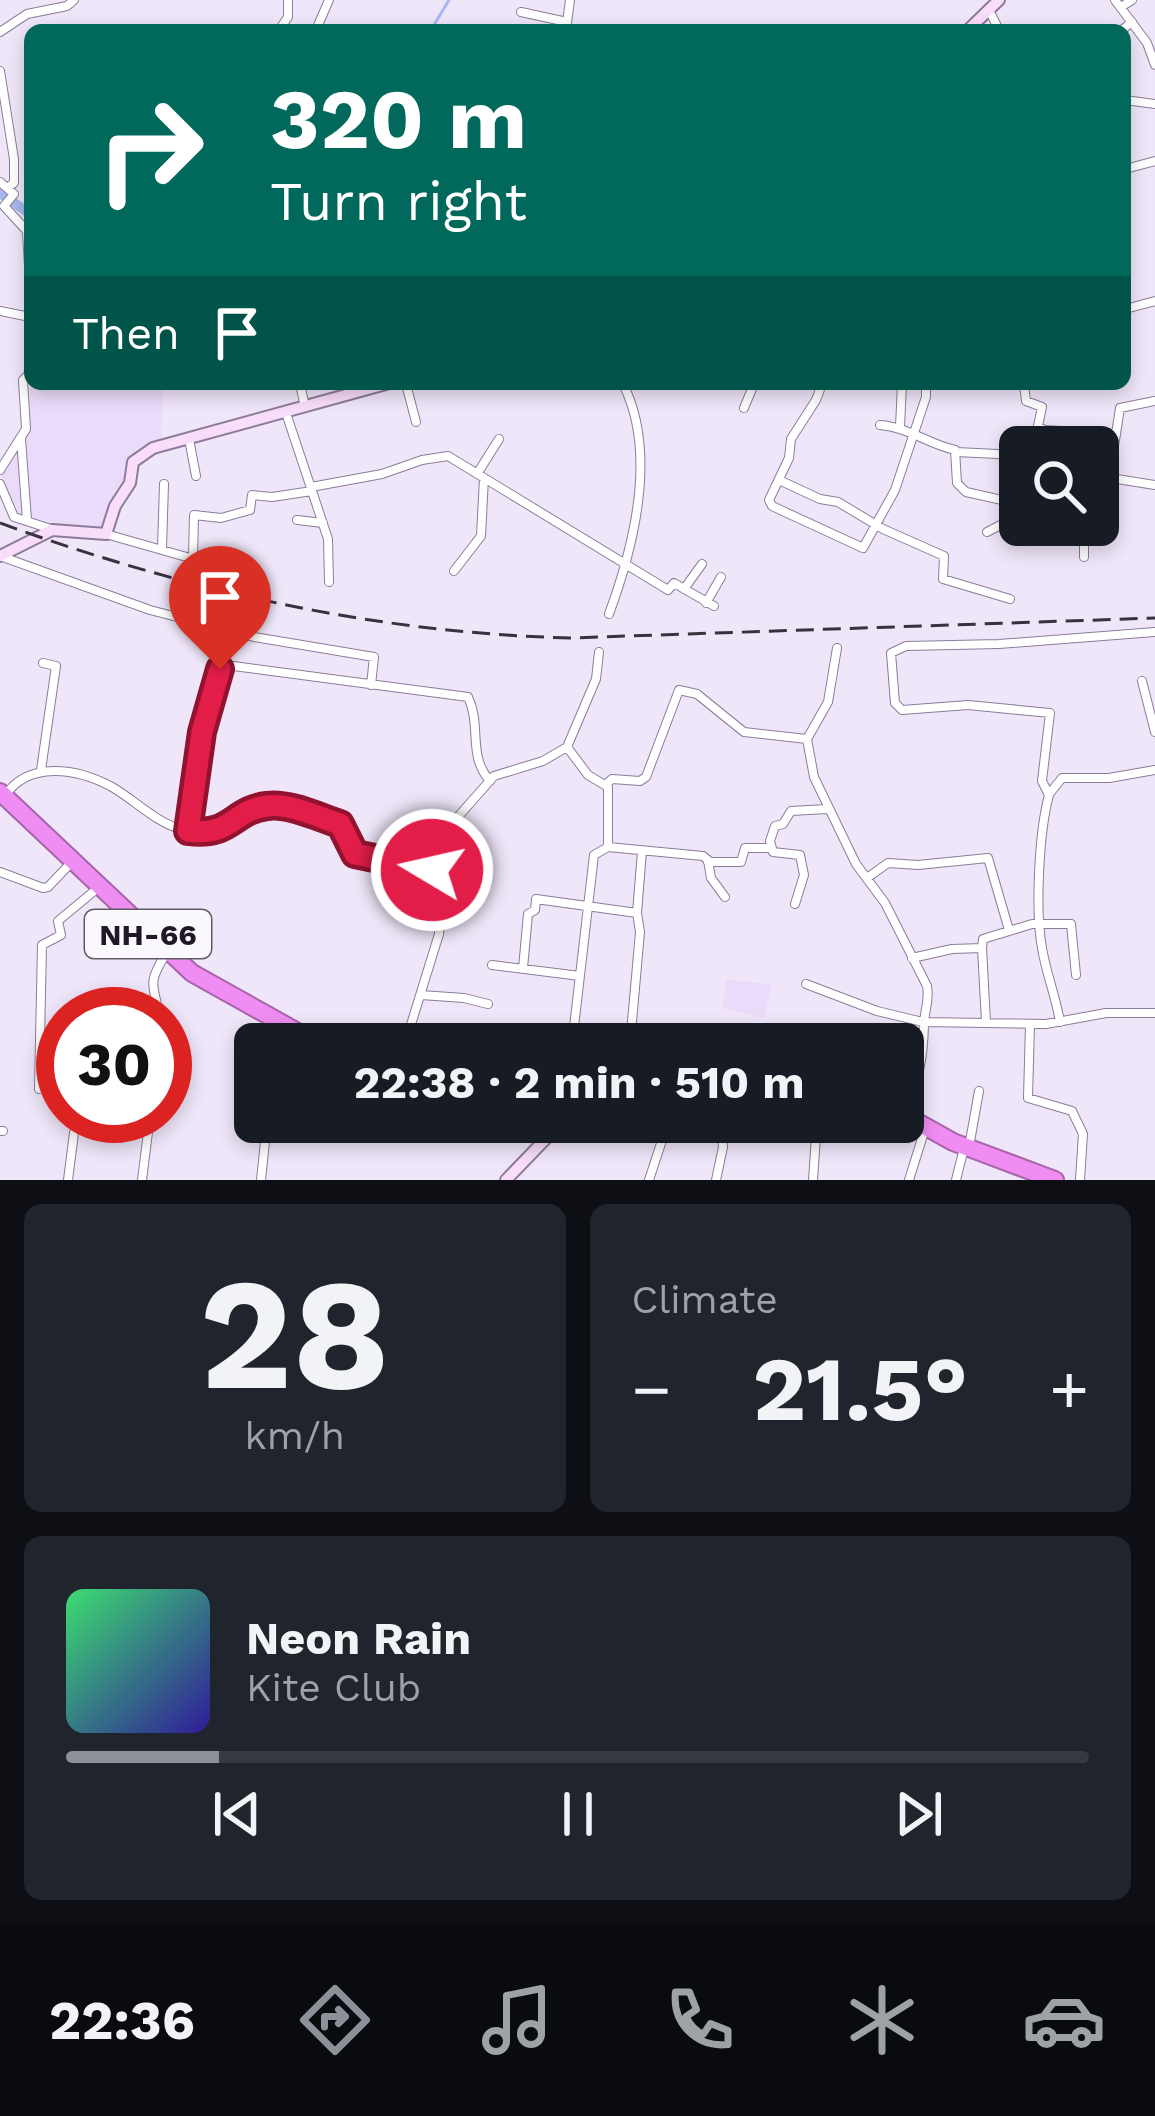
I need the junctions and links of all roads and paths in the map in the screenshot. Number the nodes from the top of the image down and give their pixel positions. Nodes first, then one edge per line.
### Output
1 (74, 0) edge
2 (1132, 0) edge
3 (1118, 3) edge
4 (520, 12) dead end
5 (1132, 22) junction
6 (560, 24) edge
7 (1130, 24) edge
8 (0, 32) edge
9 (1155, 64) edge
10 (0, 71) edge
11 (7, 188) edge
12 (24, 228) edge
13 (24, 379) edge
14 (301, 390) edge
15 (365, 390) edge
16 (408, 390) edge
17 (625, 390) edge
18 (752, 390) edge
19 (820, 390) edge
20 (902, 390) edge
21 (926, 390) edge
22 (1025, 390) edge
23 (1155, 401) edge
24 (305, 407) junction
25 (744, 408) dead end
26 (286, 413) junction
27 (416, 422) dead end
28 (880, 425) dead end
29 (1040, 426) edge
30 (1117, 426) edge
31 (900, 427) junction
32 (912, 433) junction
33 (188, 437) junction
34 (499, 439) dead end
35 (20, 440) junction
36 (956, 452) junction
37 (999, 454) edge
38 (0, 470) edge
39 (196, 476) dead end
40 (480, 476) junction
41 (779, 480) junction
42 (1119, 481) edge
43 (0, 484) edge
44 (164, 484) dead end
45 (1155, 484) edge
46 (311, 489) junction
47 (999, 498) edge
48 (27, 520) junction
49 (297, 520) dead end
50 (323, 523) junction
51 (874, 523) junction
52 (999, 526) edge
53 (52, 530) junction
54 (987, 532) dead end
55 (106, 534) junction
56 (1084, 546) edge
57 (162, 549) junction
58 (0, 556) edge
59 (1084, 557) dead end
60 (193, 558) junction
61 (628, 562) junction
62 (702, 564) dead end
63 (454, 571) dead end
64 (721, 577) dead end
65 (260, 578) dead end
66 (328, 583) dead end
67 (684, 590) junction
68 (1010, 599) dead end
69 (608, 614) dead end
70 (1155, 632) edge
71 (837, 648) dead end
72 (599, 652) dead end
73 (43, 663) dead end
74 (1142, 681) dead end
75 (371, 685) junction
76 (1155, 732) edge
77 (807, 740) junction
78 (567, 747) junction
79 (40, 770) junction
80 (1155, 770) edge
81 (490, 781) junction
82 (605, 784) junction
83 (1049, 794) junction
84 (1, 798) edge
85 (827, 809) junction
86 (188, 831) junction
87 (608, 847) junction
88 (770, 848) junction
89 (642, 851) junction
90 (708, 862) junction
91 (67, 867) junction
92 (443, 871) junction
93 (0, 872) edge
94 (867, 878) junction
95 (93, 892) junction
96 (725, 897) dead end
97 (588, 904) junction
98 (795, 904) dead end
99 (637, 913) junction
100 (1040, 923) junction
101 (1009, 930) junction
102 (982, 948) junction
103 (164, 957) junction
104 (912, 958) junction
105 (492, 965) dead end
106 (524, 968) junction
107 (1076, 975) dead end
108 (580, 976) junction
109 (806, 984) dead end
110 (42, 987) edge
111 (152, 987) edge
112 (421, 995) junction
113 (488, 1004) dead end
114 (1155, 1012) edge
115 (923, 1022) junction
116 (986, 1022) junction
117 (1060, 1022) junction
118 (267, 1023) edge
119 (281, 1023) edge
120 (412, 1023) edge
121 (574, 1023) edge
122 (633, 1023) edge
123 (1030, 1024) junction
124 (980, 1090) dead end
125 (924, 1128) edge
126 (924, 1135) edge
127 (76, 1143) edge
128 (147, 1143) edge
129 (265, 1143) edge
130 (542, 1143) edge
131 (661, 1143) edge
132 (723, 1143) edge
133 (816, 1143) edge
134 (921, 1143) edge
135 (966, 1151) junction
136 (1023, 1178) edge
137 (68, 1180) edge
138 (142, 1180) edge
139 (261, 1180) edge
140 (506, 1180) edge
141 (649, 1180) edge
142 (716, 1180) edge
143 (813, 1180) edge
144 (909, 1180) edge
145 (956, 1180) edge
146 (1055, 1180) edge
147 (1080, 1180) edge

1 - 8 street
2 - 3 street
3 - 5 street
4 - 6 street
5 - 7 street
5 - 9 street
10 - 11 street
11 - 12 street
13 - 35 street
14 - 24 street
15 - 24 street
16 - 27 street
17 - 61 street
18 - 25 street
19 - 41 street
20 - 31 street
21 - 32 street
22 - 29 street
23 - 30 street
24 - 26 street
26 - 33 street
26 - 46 street
28 - 31 street
31 - 32 street
32 - 36 street
32 - 51 street
33 - 39 street
33 - 55 street
34 - 40 street
35 - 38 street
35 - 48 street
36 - 37 street
36 - 47 street
40 - 46 street
40 - 61 street
40 - 63 street
41 - 51 street
41 - 51 street
42 - 45 street
43 - 48 street
44 - 57 street
46 - 50 street
46 - 60 street
48 - 53 street
49 - 50 street
50 - 66 street
51 - 68 street
52 - 54 street
53 - 55 street
53 - 58 street
55 - 57 street
56 - 59 street
57 - 60 street
58 - 75 street
60 - 65 street
61 - 67 street
61 - 69 street
62 - 67 street
64 - 67 street
70 - 83 street
71 - 77 street
72 - 78 street
73 - 79 street
74 - 76 street
75 - 81 street
75 - 86 street
77 - 82 street
77 - 85 street
78 - 81 street
78 - 82 street
79 - 84 street
79 - 86 street
80 - 83 street
81 - 92 street
82 - 87 street
83 - 100 street
84 - 91 highway
84 - 119 highway, NH-66
85 - 88 street
85 - 94 street
86 - 92 street
87 - 89 street
87 - 97 street
88 - 90 street
88 - 98 street
89 - 90 street
89 - 99 street
90 - 96 street
91 - 93 street
91 - 95 highway
92 - 112 street
94 - 101 street
94 - 104 street
95 - 103 highway
95 - 110 street
97 - 99 street
97 - 106 street
97 - 108 street
99 - 122 street
100 - 101 street
100 - 107 street
100 - 117 street
101 - 102 street
102 - 104 street
102 - 116 street
103 - 111 street
103 - 118 highway
104 - 115 street
105 - 106 street
106 - 108 street
108 - 121 street
109 - 115 street
112 - 113 street
112 - 120 street
114 - 117 street
115 - 116 street
116 - 123 street
117 - 123 street
123 - 147 street
124 - 135 street
125 - 135 highway
126 - 135 highway
127 - 137 street
128 - 138 street
129 - 139 street
130 - 140 street
131 - 141 street
132 - 142 street
133 - 143 street
134 - 144 street
135 - 136 highway
135 - 145 street
135 - 146 highway

